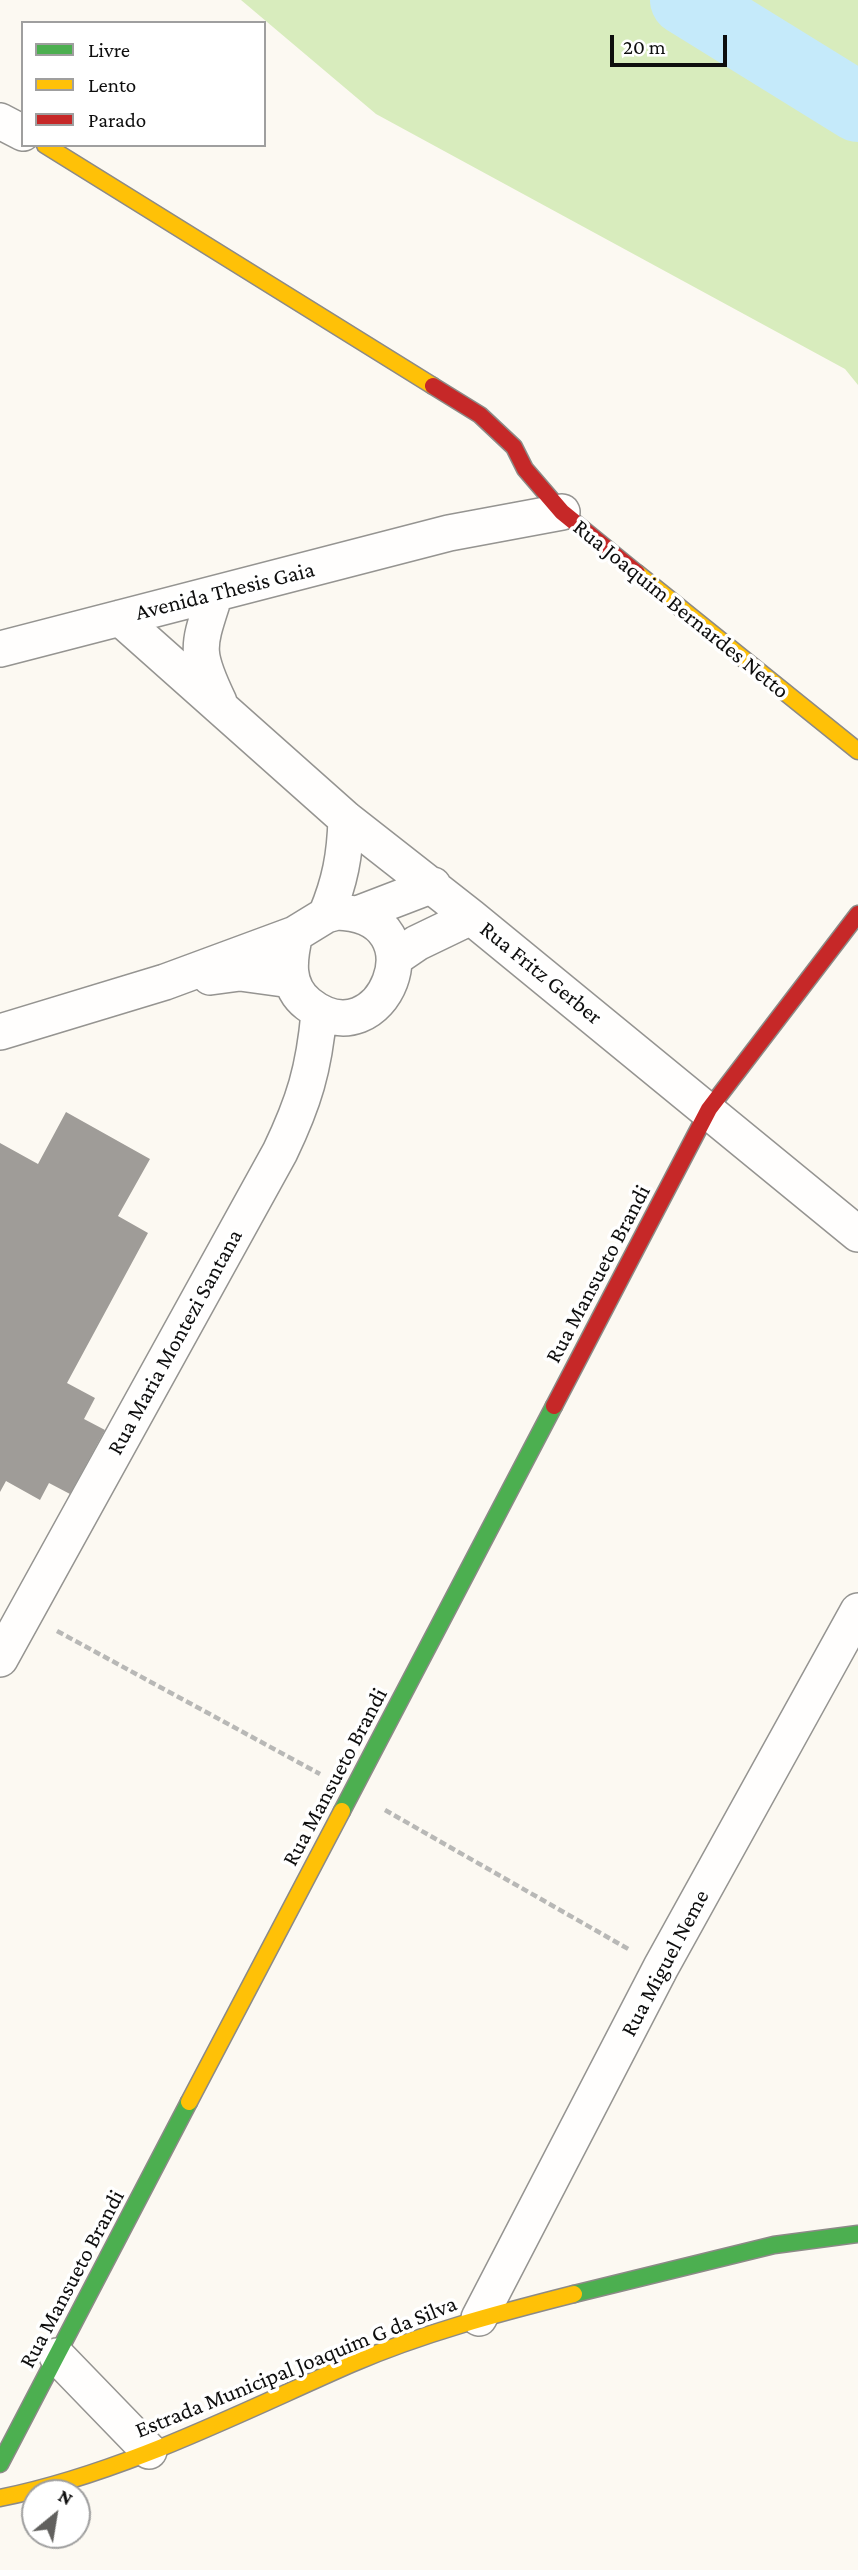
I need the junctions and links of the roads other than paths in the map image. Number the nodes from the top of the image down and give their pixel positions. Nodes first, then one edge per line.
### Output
1 (0, 121) edge
2 (21, 132) edge
3 (48, 147) edge
4 (562, 512) junction
5 (449, 533) joint
6 (215, 593) junction
7 (120, 618) junction
8 (0, 649) edge
9 (224, 711) junction
10 (858, 751) edge
11 (346, 820) junction
12 (433, 885) junction
13 (343, 914) junction
14 (858, 914) edge
15 (471, 917) junction
16 (295, 934) junction
17 (395, 958) junction
18 (291, 980) junction
19 (165, 982) junction
20 (319, 1013) junction
21 (0, 1032) edge
22 (709, 1109) junction
23 (858, 1234) edge
24 (858, 1611) edge
25 (0, 1659) edge
26 (858, 2234) edge
27 (479, 2318) junction
28 (57, 2356) junction
29 (149, 2451) junction
30 (0, 2464) edge
31 (0, 2498) edge

1 - 2 street
3 - 4 street
4 - 5 street, Rua Joaquim Bernardes Netto
4 - 10 street, Rua Joaquim Bernardes Netto
5 - 6 street, Avenida Thesis Gaia
6 - 7 street, Avenida Thesis Gaia
6 - 9 street, Rua Fritz Gerber
7 - 8 street, Avenida Thesis Gaia
7 - 9 street, Rua Fritz Gerber
9 - 11 street, Rua Fritz Gerber
11 - 12 street, Rua Fritz Gerber
11 - 13 street
12 - 13 street
12 - 15 street, Rua Fritz Gerber
13 - 16 street
13 - 17 street
14 - 22 street, Rua Mansueto Brandi
15 - 17 street
15 - 22 street, Rua Fritz Gerber
16 - 18 street
16 - 19 street
17 - 20 street
18 - 19 street
18 - 20 street
19 - 21 street
20 - 25 street, Rua Maria Montezi Santana
22 - 23 street, Rua Fritz Gerber
22 - 28 street, Rua Mansueto Brandi
24 - 27 street, Rua Miguel Neme
26 - 27 street, Estrada Municipal Joaquim G da Silva
27 - 29 street, Estrada Municipal Joaquim G da Silva
28 - 29 street
28 - 30 street, Rua Mansueto Brandi
29 - 31 street, Estrada Municipal Joaquim G da Silva

